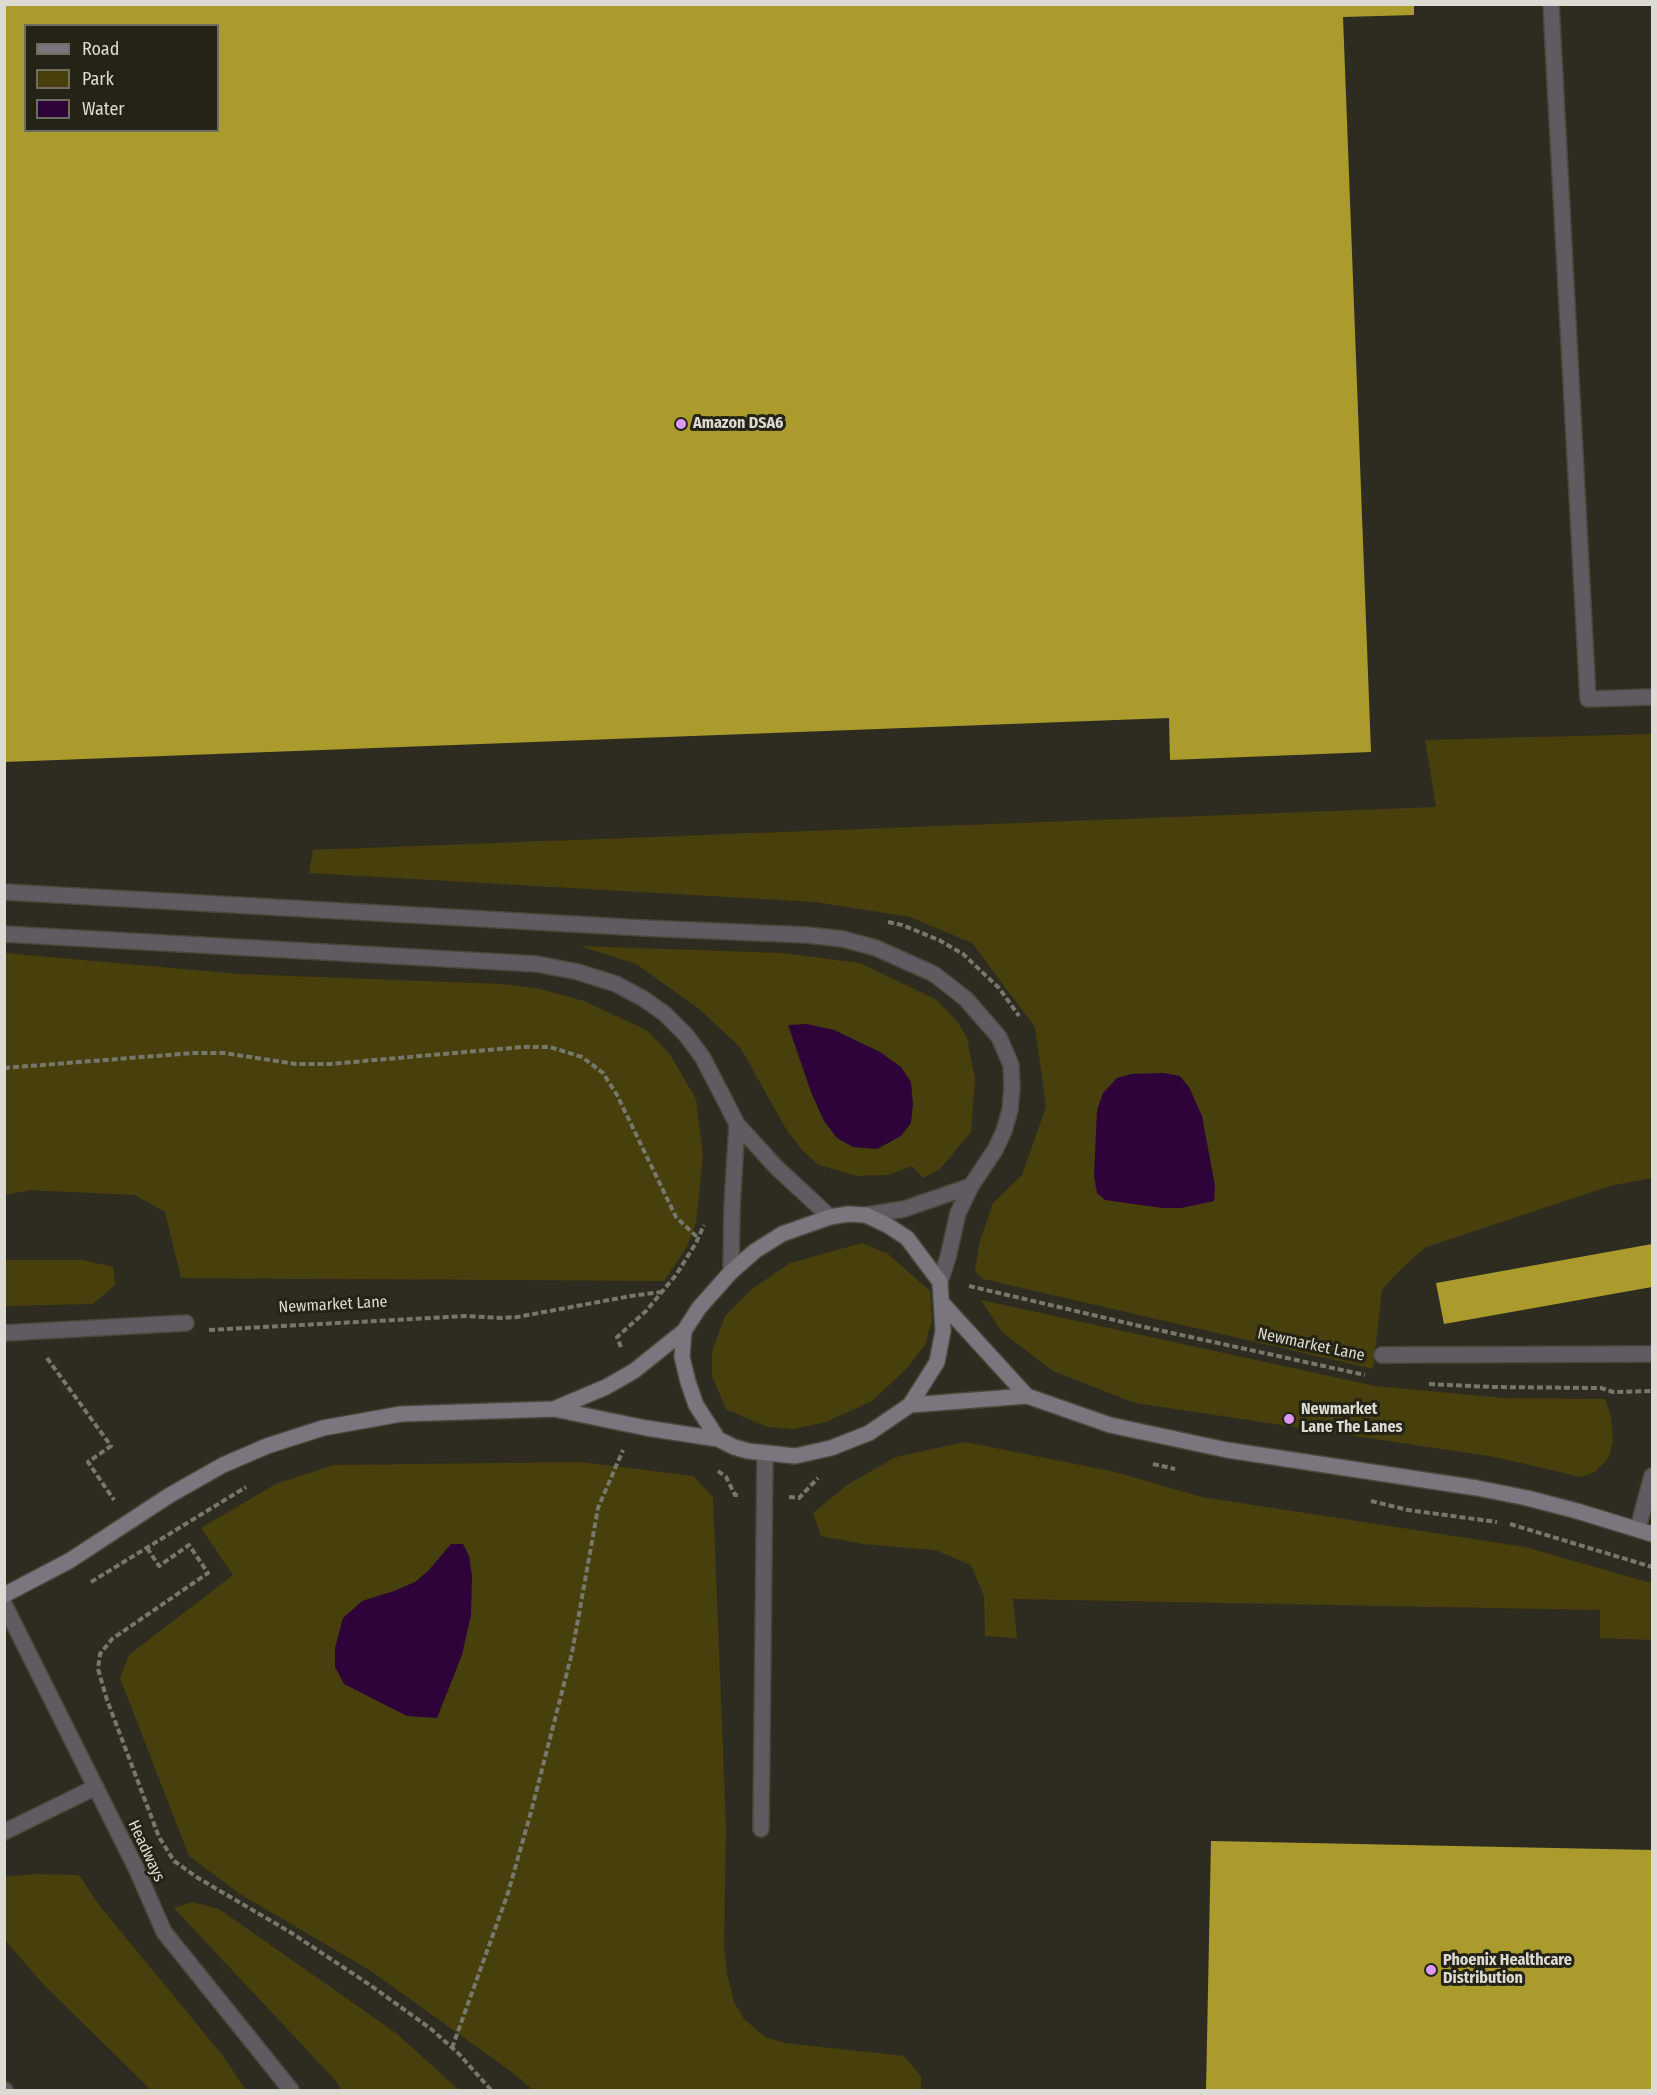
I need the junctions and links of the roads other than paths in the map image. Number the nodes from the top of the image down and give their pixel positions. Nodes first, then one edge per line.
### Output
1 (1551, 4) edge
2 (1653, 697) edge
3 (4, 892) edge
4 (4, 934) edge
5 (737, 1124) junction
6 (971, 1186) junction
7 (866, 1215) junction
8 (830, 1217) junction
9 (731, 1272) junction
10 (940, 1282) junction
11 (943, 1304) junction
12 (186, 1323) road end
13 (684, 1331) junction
14 (4, 1333) edge
15 (1653, 1354) edge
16 (1382, 1355) dead end
17 (1027, 1395) junction
18 (910, 1405) junction
19 (554, 1409) junction
20 (718, 1439) junction
21 (765, 1454) junction
22 (1653, 1476) edge
23 (1638, 1528) junction
24 (1653, 1534) edge
25 (4, 1595) edge
26 (4, 1604) edge
27 (96, 1787) junction
28 (761, 1829) dead end
29 (4, 1832) edge
30 (291, 2091) edge

1 - 2 street
3 - 6 street
4 - 5 street
5 - 8 street
5 - 9 street
6 - 7 street
6 - 10 street
7 - 8 main road
7 - 10 main road
8 - 9 main road
9 - 13 main road
10 - 11 main road
11 - 17 main road
11 - 18 main road
12 - 14 street
13 - 19 main road
13 - 20 main road
15 - 16 street, Newmarket Lane
17 - 18 main road
17 - 23 main road
18 - 21 main road
19 - 20 main road
19 - 25 main road
20 - 21 main road
21 - 28 street
22 - 23 street
23 - 24 main road
26 - 27 street, Headways
27 - 29 street
27 - 30 street, Headways

